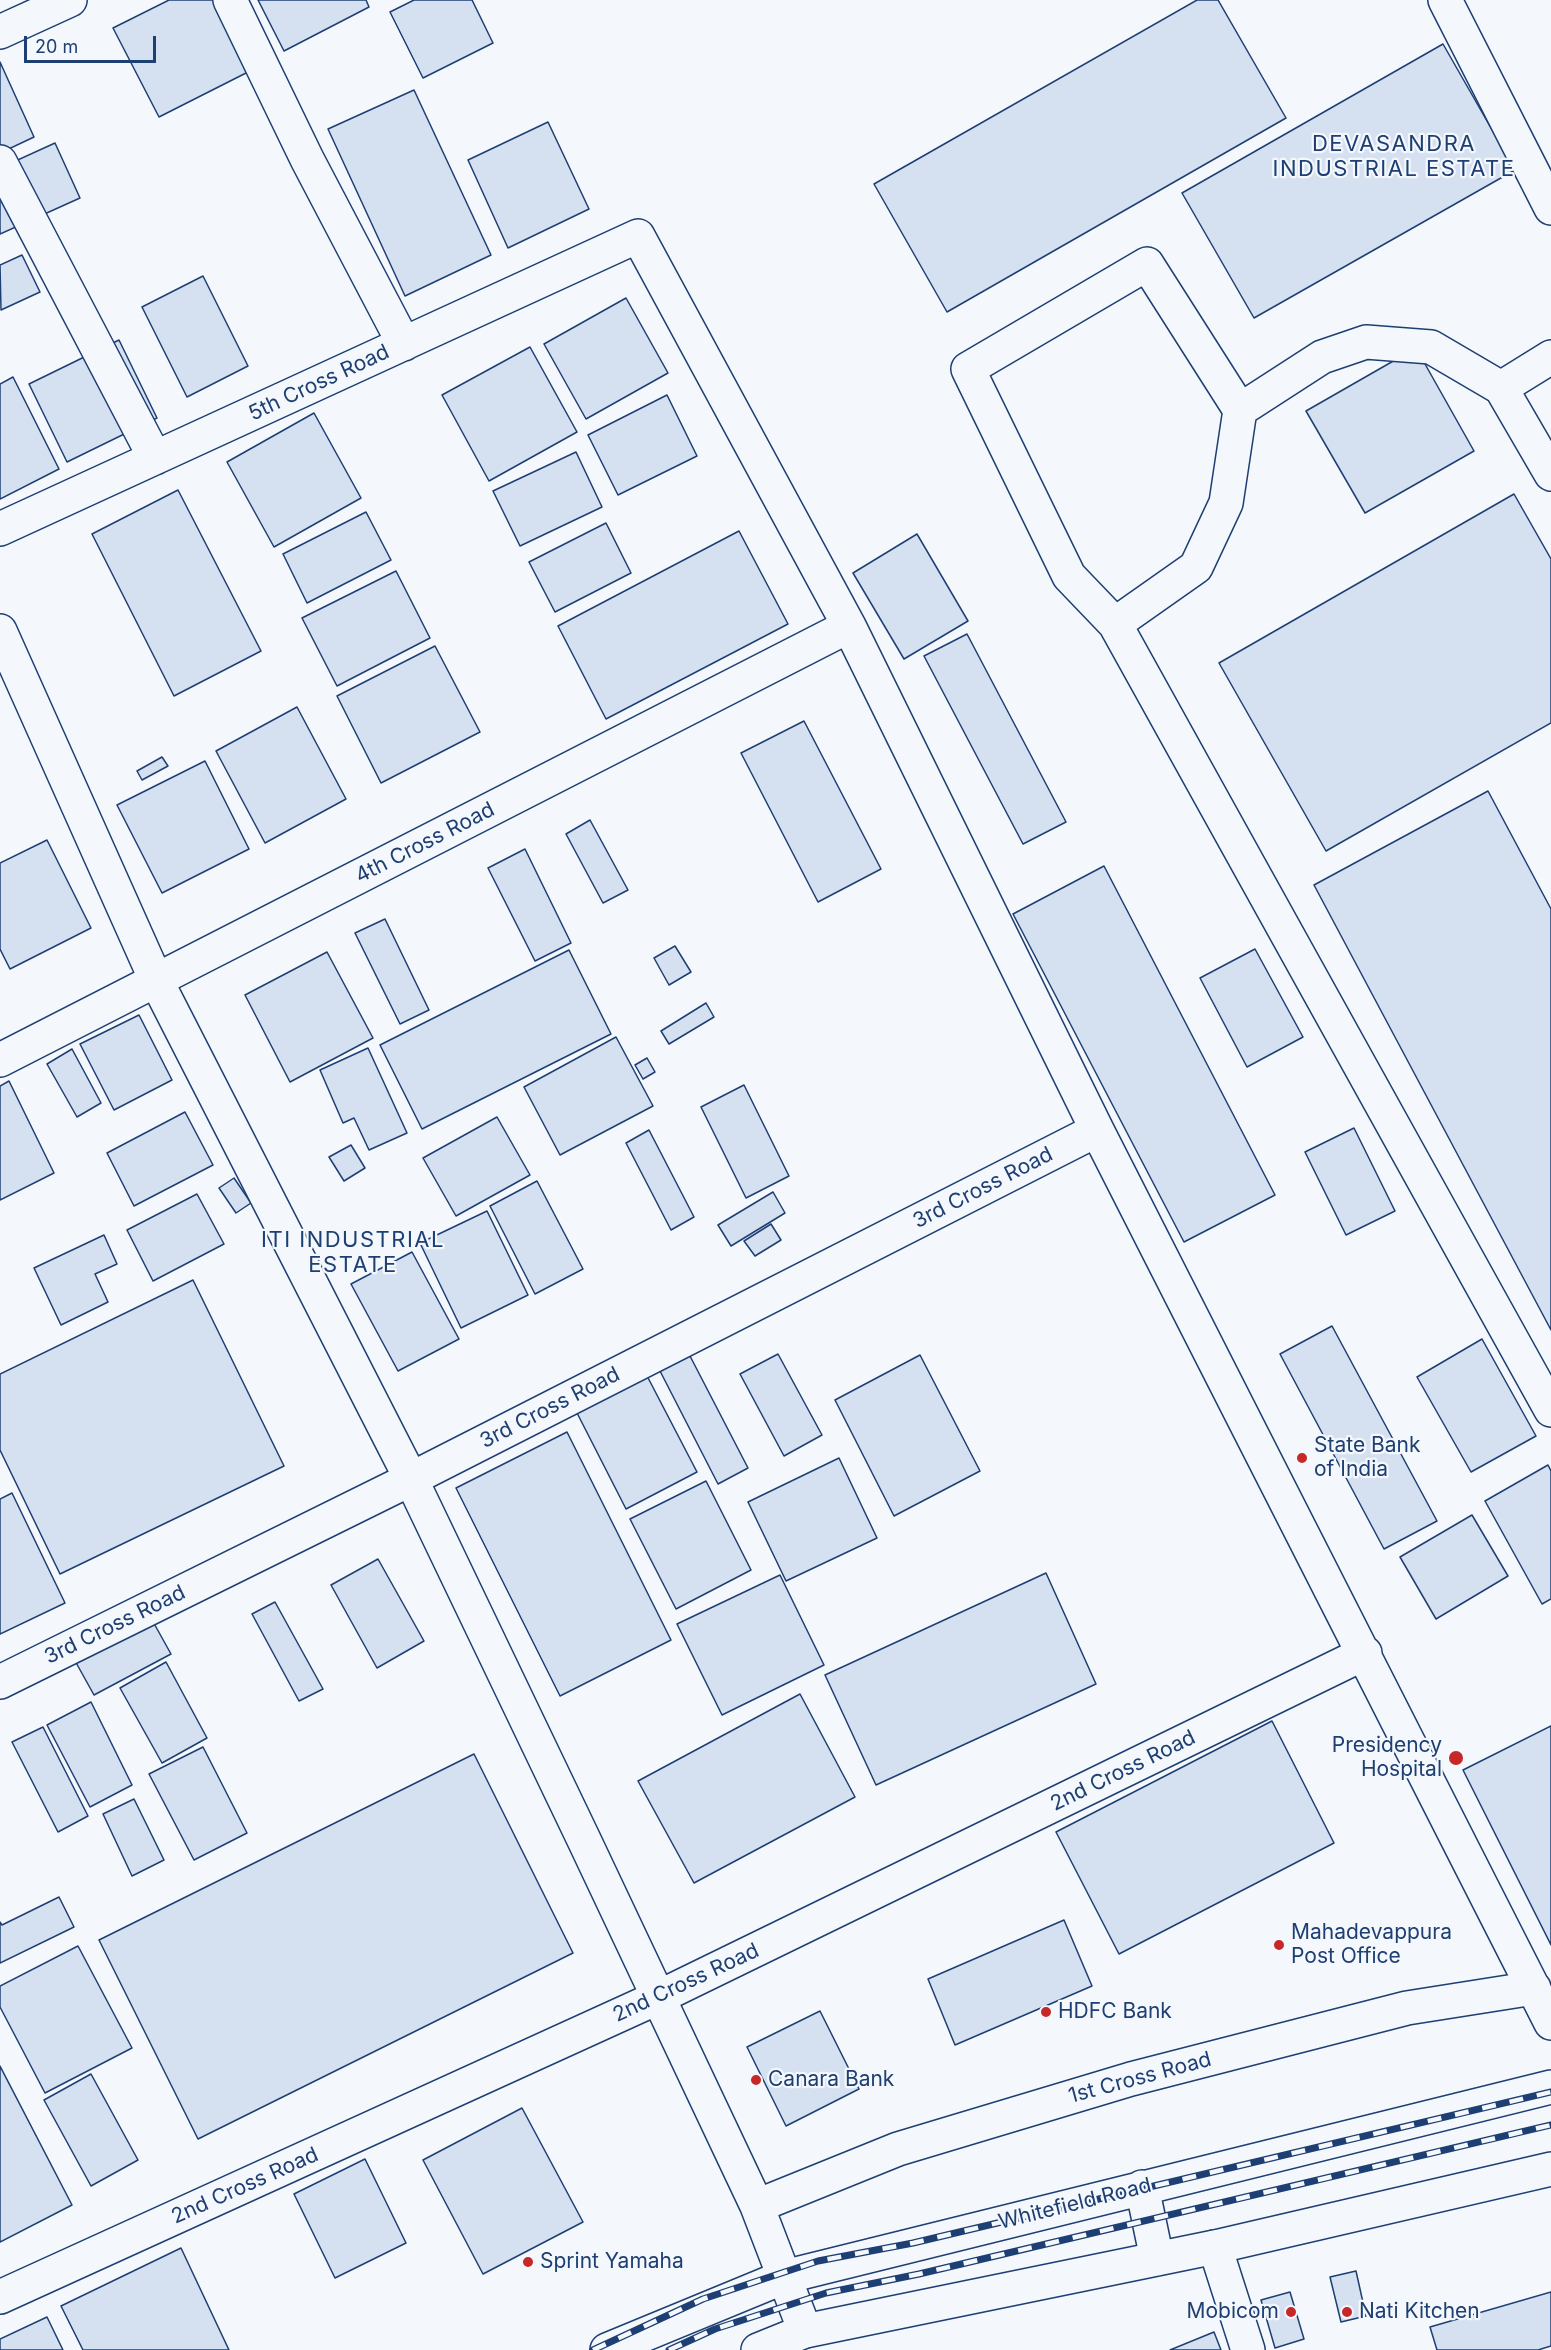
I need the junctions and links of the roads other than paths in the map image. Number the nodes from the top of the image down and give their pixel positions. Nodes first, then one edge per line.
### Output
1 (70, 0) edge
2 (230, 0) edge
3 (1445, 0) edge
4 (0, 32) edge
5 (0, 162) edge
6 (1551, 208) edge
7 (404, 344) junction
8 (1551, 357) edge
9 (1502, 388) junction
10 (1239, 410) junction
11 (155, 458) junction
12 (1551, 474) edge
13 (0, 529) edge
14 (1115, 624) junction
15 (849, 626) junction
16 (0, 631) edge
17 (156, 980) junction
18 (0, 1060) edge
19 (1097, 1130) junction
20 (1551, 1410) edge
21 (411, 1479) junction
22 (1365, 1653) junction
23 (0, 1682) edge
24 (1534, 1988) junction
25 (659, 1997) junction
26 (1551, 2024) edge
27 (1551, 2086) edge
28 (1551, 2169) edge
29 (1142, 2187) junction
30 (757, 2206) junction
31 (1215, 2247) junction
32 (1157, 2259) junction
33 (784, 2277) junction
34 (0, 2297) edge
35 (805, 2331) junction
36 (608, 2350) edge
37 (758, 2350) edge
38 (1248, 2350) edge

1 - 4 main road
2 - 7 main road
3 - 6 main road
5 - 11 main road
7 - 11 main road, 5th Cross Road
7 - 15 main road, 5th Cross Road
8 - 9 main road
9 - 10 main road
9 - 12 main road
10 - 14 main road
10 - 14 main road
11 - 13 main road, 5th Cross Road
14 - 20 main road
15 - 17 main road, 4th Cross Road
15 - 19 main road
16 - 17 main road
17 - 18 main road, 4th Cross Road
17 - 21 main road
19 - 21 main road, 3rd Cross Road
19 - 22 main road
21 - 23 main road, 3rd Cross Road
21 - 25 main road
22 - 24 main road
22 - 25 main road, 2nd Cross Road
24 - 26 main road
24 - 30 main road, 1st Cross Road
25 - 30 main road
25 - 34 main road, 2nd Cross Road
27 - 29 main road, Whitefield Road
28 - 31 main road
29 - 32 main road
29 - 33 main road, Whitefield Road
30 - 33 main road
31 - 32 main road
31 - 38 main road
32 - 35 main road
33 - 35 main road
33 - 36 main road, Whitefield Road
35 - 37 main road

